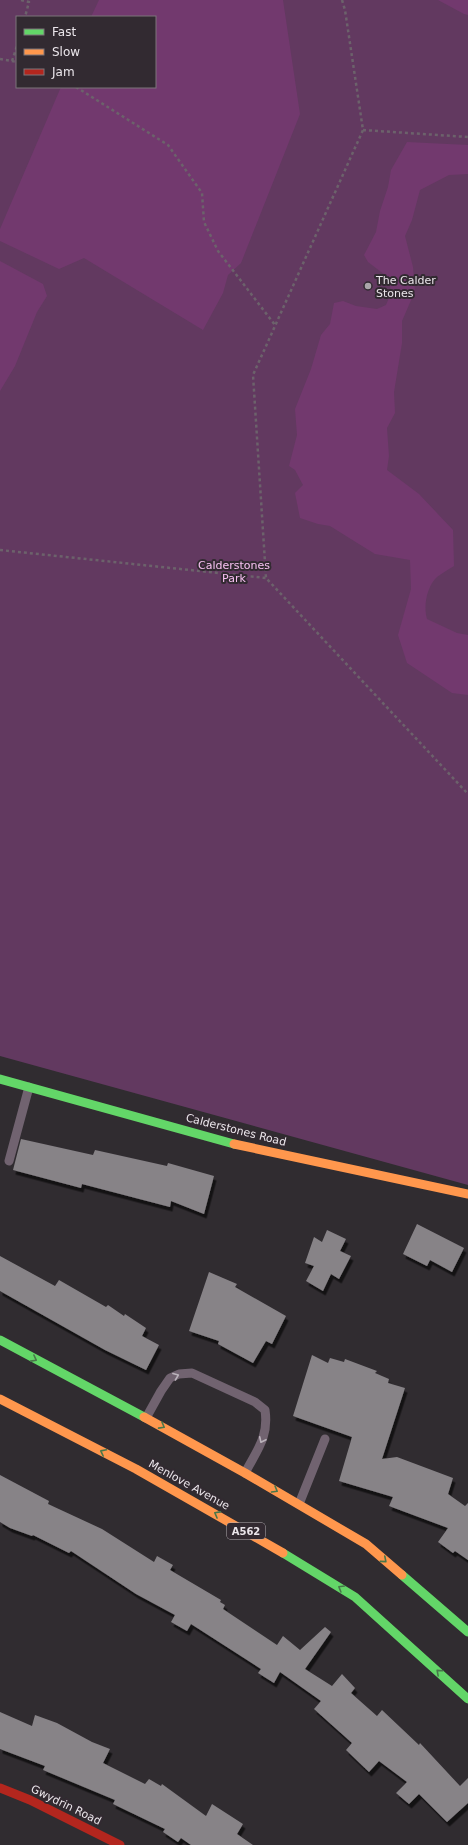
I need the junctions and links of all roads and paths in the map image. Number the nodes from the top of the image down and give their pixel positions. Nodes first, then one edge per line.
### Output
1 (21, 0) edge
2 (342, 0) edge
3 (30, 1) edge
4 (25, 16) edge
5 (16, 49) edge
6 (0, 59) edge
7 (12, 62) junction
8 (16, 62) edge
9 (78, 88) edge
10 (363, 130) junction
11 (468, 137) edge
12 (275, 325) junction
13 (0, 550) edge
14 (266, 578) junction
15 (468, 794) edge
16 (0, 1079) edge
17 (29, 1087) junction
18 (9, 1161) dead end
19 (468, 1194) edge
20 (0, 1340) edge
21 (0, 1399) edge
22 (146, 1418) junction
23 (325, 1439) dead end
24 (245, 1473) junction
25 (299, 1504) junction
26 (468, 1632) edge
27 (468, 1698) edge
28 (0, 1788) edge
29 (120, 1845) edge

1 - 3 path
2 - 10 path
3 - 4 path
5 - 7 path
6 - 7 path
7 - 8 path
9 - 12 path
10 - 11 path
10 - 12 path
12 - 14 path
13 - 14 path
14 - 15 path
16 - 17 main road, Calderstones Road
17 - 18 lane
17 - 19 main road, Calderstones Road
20 -> 22 main road
27 -> 21 main road, Menlove Avenue / A562
22 -> 24 main road
22 -> 24 lane
23 - 25 lane
24 -> 25 main road
25 -> 26 main road
28 - 29 main road, Gwydrin Road

